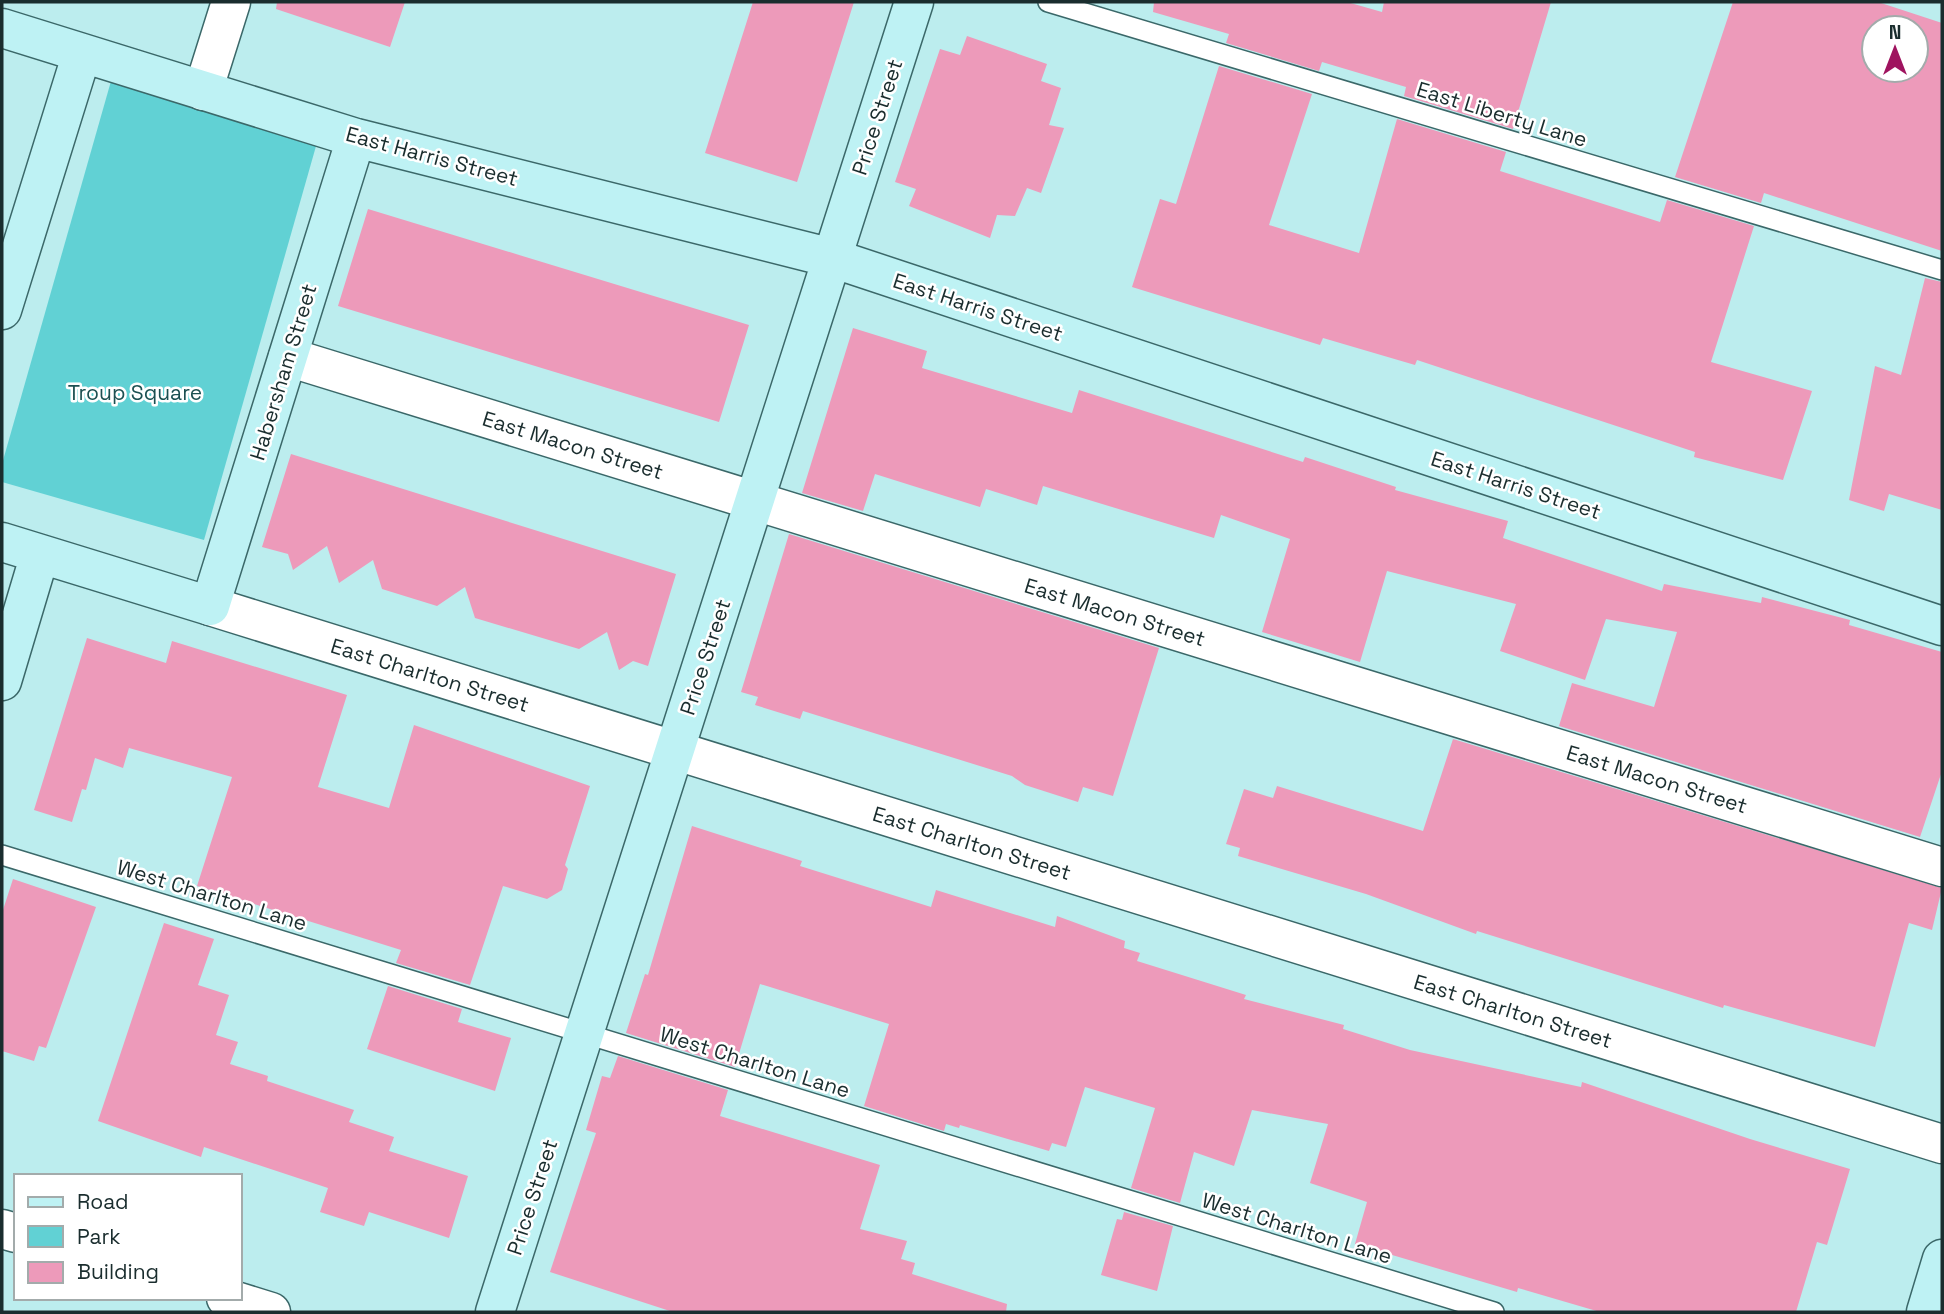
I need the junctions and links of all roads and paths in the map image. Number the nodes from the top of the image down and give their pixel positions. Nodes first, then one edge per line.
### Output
1 (230, 2) edge
2 (914, 2) edge
3 (1048, 2) edge
4 (2, 28) edge
5 (82, 53) junction
6 (203, 91) junction
7 (356, 138) junction
8 (832, 258) junction
9 (1942, 270) edge
10 (5, 286) edge
11 (288, 357) junction
12 (755, 501) junction
13 (2, 541) edge
14 (40, 554) junction
15 (210, 606) junction
16 (1942, 626) edge
17 (2, 681) edge
18 (675, 751) junction
19 (2, 855) edge
20 (1942, 867) edge
21 (584, 1033) junction
22 (1942, 1144) edge
23 (1942, 1259) edge
24 (232, 1300) edge
25 (271, 1312) edge
26 (495, 1312) edge
27 (1494, 1312) edge
28 (1926, 1312) edge

1 - 6 street
2 - 8 street, Price Street
3 - 9 lane, East Liberty Lane
4 - 5 street, East Harris Street
5 - 6 street, East Harris Street
5 - 10 street
6 - 7 street, East Harris Street
7 - 8 street, East Harris Street
7 - 11 street, Habersham Street
8 - 12 street, Price Street
8 - 16 street, East Harris Street
11 - 12 street, East Macon Street
11 - 15 street, Habersham Street
12 - 18 street, Price Street
12 - 20 street, East Macon Street
13 - 14 street, East Charlton Street
14 - 15 street, East Charlton Street
14 - 17 street
15 - 18 street, East Charlton Street
18 - 21 street, Price Street
18 - 22 street, East Charlton Street
19 - 21 lane, West Charlton Lane
21 - 26 street, Price Street
21 - 27 lane, West Charlton Lane
23 - 28 street
24 - 25 street

